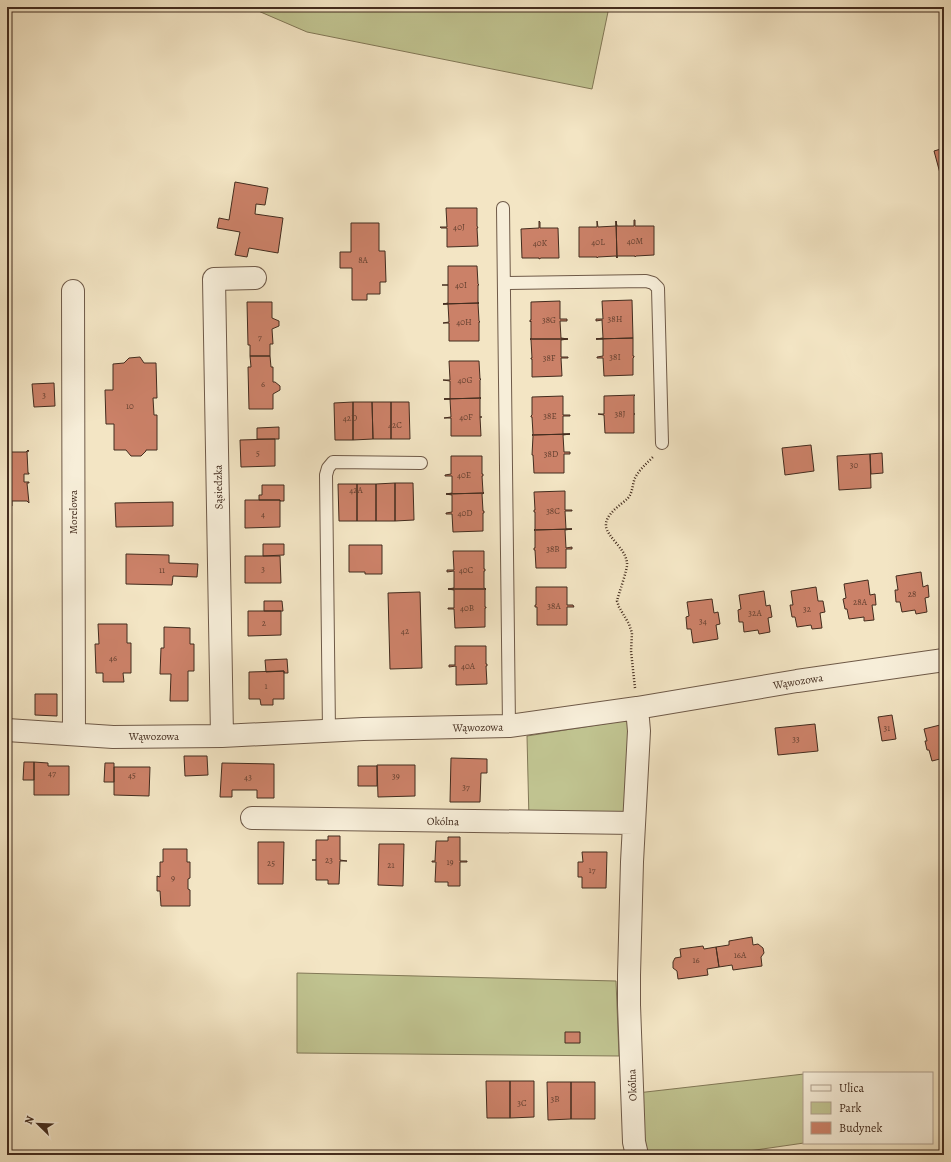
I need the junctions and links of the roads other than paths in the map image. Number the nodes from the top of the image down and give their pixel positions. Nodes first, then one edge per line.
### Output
1 (503, 208) dead end
2 (255, 278) dead end
3 (504, 283) junction
4 (73, 291) dead end
5 (662, 443) road end
6 (421, 462) dead end
7 (944, 660) edge
8 (637, 708) junction
9 (509, 726) junction
10 (7, 730) edge
11 (329, 731) junction
12 (74, 734) junction
13 (222, 736) junction
14 (252, 818) dead end
15 (634, 823) junction
16 (637, 1155) edge

1 - 3 lane
2 - 13 street, Sąsiedzka
3 - 5 lane
3 - 9 lane
4 - 12 street, Morelowa
6 - 11 lane
7 - 8 street, Wąwozowa
8 - 9 street, Wąwozowa
8 - 15 street, Okólna
9 - 11 street, Wąwozowa
10 - 12 street, Wąwozowa
11 - 13 street, Wąwozowa
12 - 13 street, Wąwozowa
14 - 15 street, Okólna
15 - 16 street, Okólna

